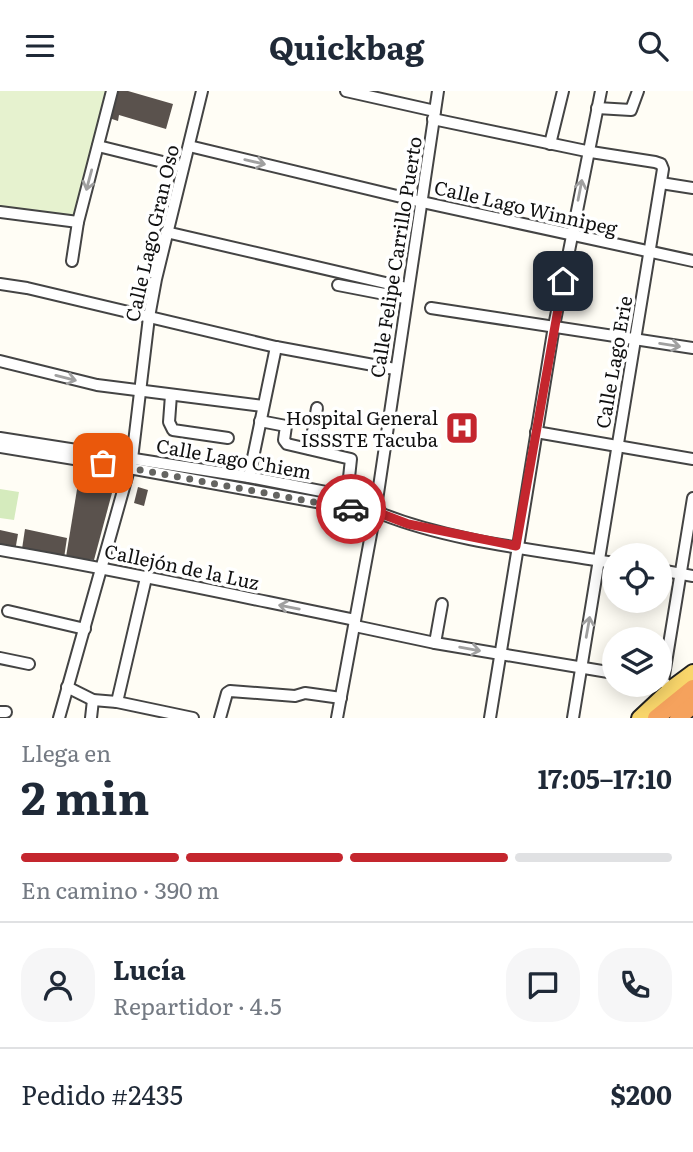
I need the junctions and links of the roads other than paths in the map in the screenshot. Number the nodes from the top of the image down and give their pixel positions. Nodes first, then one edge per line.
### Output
1 (112, 91) edge
2 (202, 91) edge
3 (346, 91) edge
4 (438, 91) edge
5 (563, 91) edge
6 (601, 91) edge
7 (638, 91) edge
8 (597, 108) junction
9 (434, 115) junction
10 (550, 144) junction
11 (98, 146) junction
12 (189, 146) junction
13 (587, 152) junction
14 (183, 167) junction
15 (661, 184) junction
16 (693, 188) edge
17 (422, 202) junction
18 (0, 212) edge
19 (78, 222) junction
20 (166, 232) junction
21 (572, 236) junction
22 (649, 253) junction
23 (72, 261) dead end
24 (693, 261) edge
25 (0, 284) edge
26 (338, 285) dead end
27 (406, 293) junction
28 (431, 308) dead end
29 (149, 317) junction
30 (554, 326) junction
31 (635, 339) junction
32 (276, 347) junction
33 (693, 348) edge
34 (0, 361) edge
35 (395, 369) junction
36 (140, 392) junction
37 (171, 395) junction
38 (263, 406) junction
39 (317, 408) dead end
40 (260, 421) junction
41 (536, 432) junction
42 (0, 438) edge
43 (228, 438) dead end
44 (617, 445) junction
45 (0, 447) edge
46 (310, 449) junction
47 (693, 459) edge
48 (130, 463) junction
49 (249, 477) junction
50 (347, 496) junction
51 (693, 498) edge
52 (377, 511) junction
53 (516, 546) junction
54 (0, 549) edge
55 (600, 560) junction
56 (101, 567) junction
57 (672, 573) edge
58 (680, 574) junction
59 (693, 576) edge
60 (146, 578) junction
61 (442, 604) dead end
62 (8, 611) dead end
63 (355, 623) junction
64 (672, 628) edge
65 (85, 629) junction
66 (435, 643) junction
67 (500, 654) junction
68 (0, 658) edge
69 (29, 664) dead end
70 (581, 667) junction
71 (602, 671) edge
72 (693, 672) edge
73 (672, 680) edge
74 (67, 687) junction
75 (693, 688) edge
76 (654, 697) edge
77 (341, 698) junction
78 (93, 700) junction
79 (117, 702) junction
80 (693, 707) edge
81 (139, 713) edge
82 (59, 718) edge
83 (91, 718) edge
84 (193, 718) edge
85 (220, 718) edge
86 (337, 718) edge
87 (490, 718) edge
88 (573, 718) edge
89 (639, 718) edge
90 (656, 718) edge
91 (680, 718) edge

1 - 11 street
2 - 12 street, Calle Lago Gran Oso
3 - 9 street
4 - 9 street, Calle Felipe Carrillo Puerto
5 - 10 street
6 - 8 street
7 - 8 street
8 - 13 street
9 - 10 street
9 - 17 street, Calle Felipe Carrillo Puerto
10 - 13 street
11 - 14 street
11 -> 19 street
12 - 14 street, Calle Lago Gran Oso
12 -> 17 street, Calle Lago Winnipeg
13 - 15 street, Calle Lago Erie
21 -> 13 street
14 - 20 street, Calle Lago Gran Oso
15 - 16 street
15 - 22 street, Calle Lago Erie
17 - 21 street, Calle Lago Winnipeg
17 - 27 street, Calle Felipe Carrillo Puerto
18 - 19 street
19 - 23 street
20 - 27 street
20 - 29 street, Calle Lago Gran Oso
21 - 22 street, Calle Lago Winnipeg
21 - 30 street
22 - 24 street, Calle Lago Winnipeg
22 - 31 street, Calle Lago Erie
25 - 29 street
26 - 27 street
27 - 35 street, Calle Felipe Carrillo Puerto
28 - 30 street
29 - 32 street
29 - 36 street, Calle Lago Gran Oso
30 - 31 street
30 - 41 street
31 -> 33 street
31 - 44 street, Calle Lago Erie
32 - 35 street
32 - 38 street
34 -> 36 street
35 - 52 street, Calle Felipe Carrillo Puerto
36 - 37 street
36 - 48 street, Calle Lago Gran Oso
37 - 38 street
37 - 43 street
38 - 40 street
39 - 46 street
40 - 46 street
40 - 49 street
41 - 44 street
41 - 53 street
42 - 48 street, Calle Lago Chiem
44 - 47 street
44 - 55 street, Calle Lago Erie
45 - 48 street, Calle Lago Chiem
46 - 50 street
48 - 49 street, Calle Lago Chiem
48 - 52 street, Calle Lago Chiem
48 - 56 street, Calle Lago Gran Oso
49 - 50 street, Calle Lago Chiem
50 - 52 street, Calle Lago Chiem
51 - 58 street
52 - 53 street
52 - 63 street, Calle Felipe Carrillo Puerto
53 - 55 street
53 - 67 street
54 - 56 street, Callejón de la Luz
70 -> 55 street, Calle Lago Erie
56 - 60 street, Callejón de la Luz
56 - 65 street, Calle Lago Gran Oso
57 - 58 street
58 - 59 street
58 - 64 street
63 -> 60 street, Callejón de la Luz
60 - 79 street
61 - 66 street
62 - 65 street
63 - 66 street, Callejón de la Luz
63 - 77 street, Calle Felipe Carrillo Puerto
65 - 74 street, Calle Lago Gran Oso
66 -> 67 street, Callejón de la Luz
67 - 70 street, Callejón de la Luz
67 - 87 street
68 - 69 street
70 - 71 street, Callejón de la Luz
70 - 88 street, Calle Lago Erie
72 - 73 main road
74 - 78 street
74 - 82 street, Calle Lago Gran Oso
75 - 90 highway
76 - 89 main road
77 - 85 street
77 - 86 street, Calle Felipe Carrillo Puerto
78 - 79 street
78 - 83 street
79 - 81 street
80 - 91 highway
81 - 84 street

